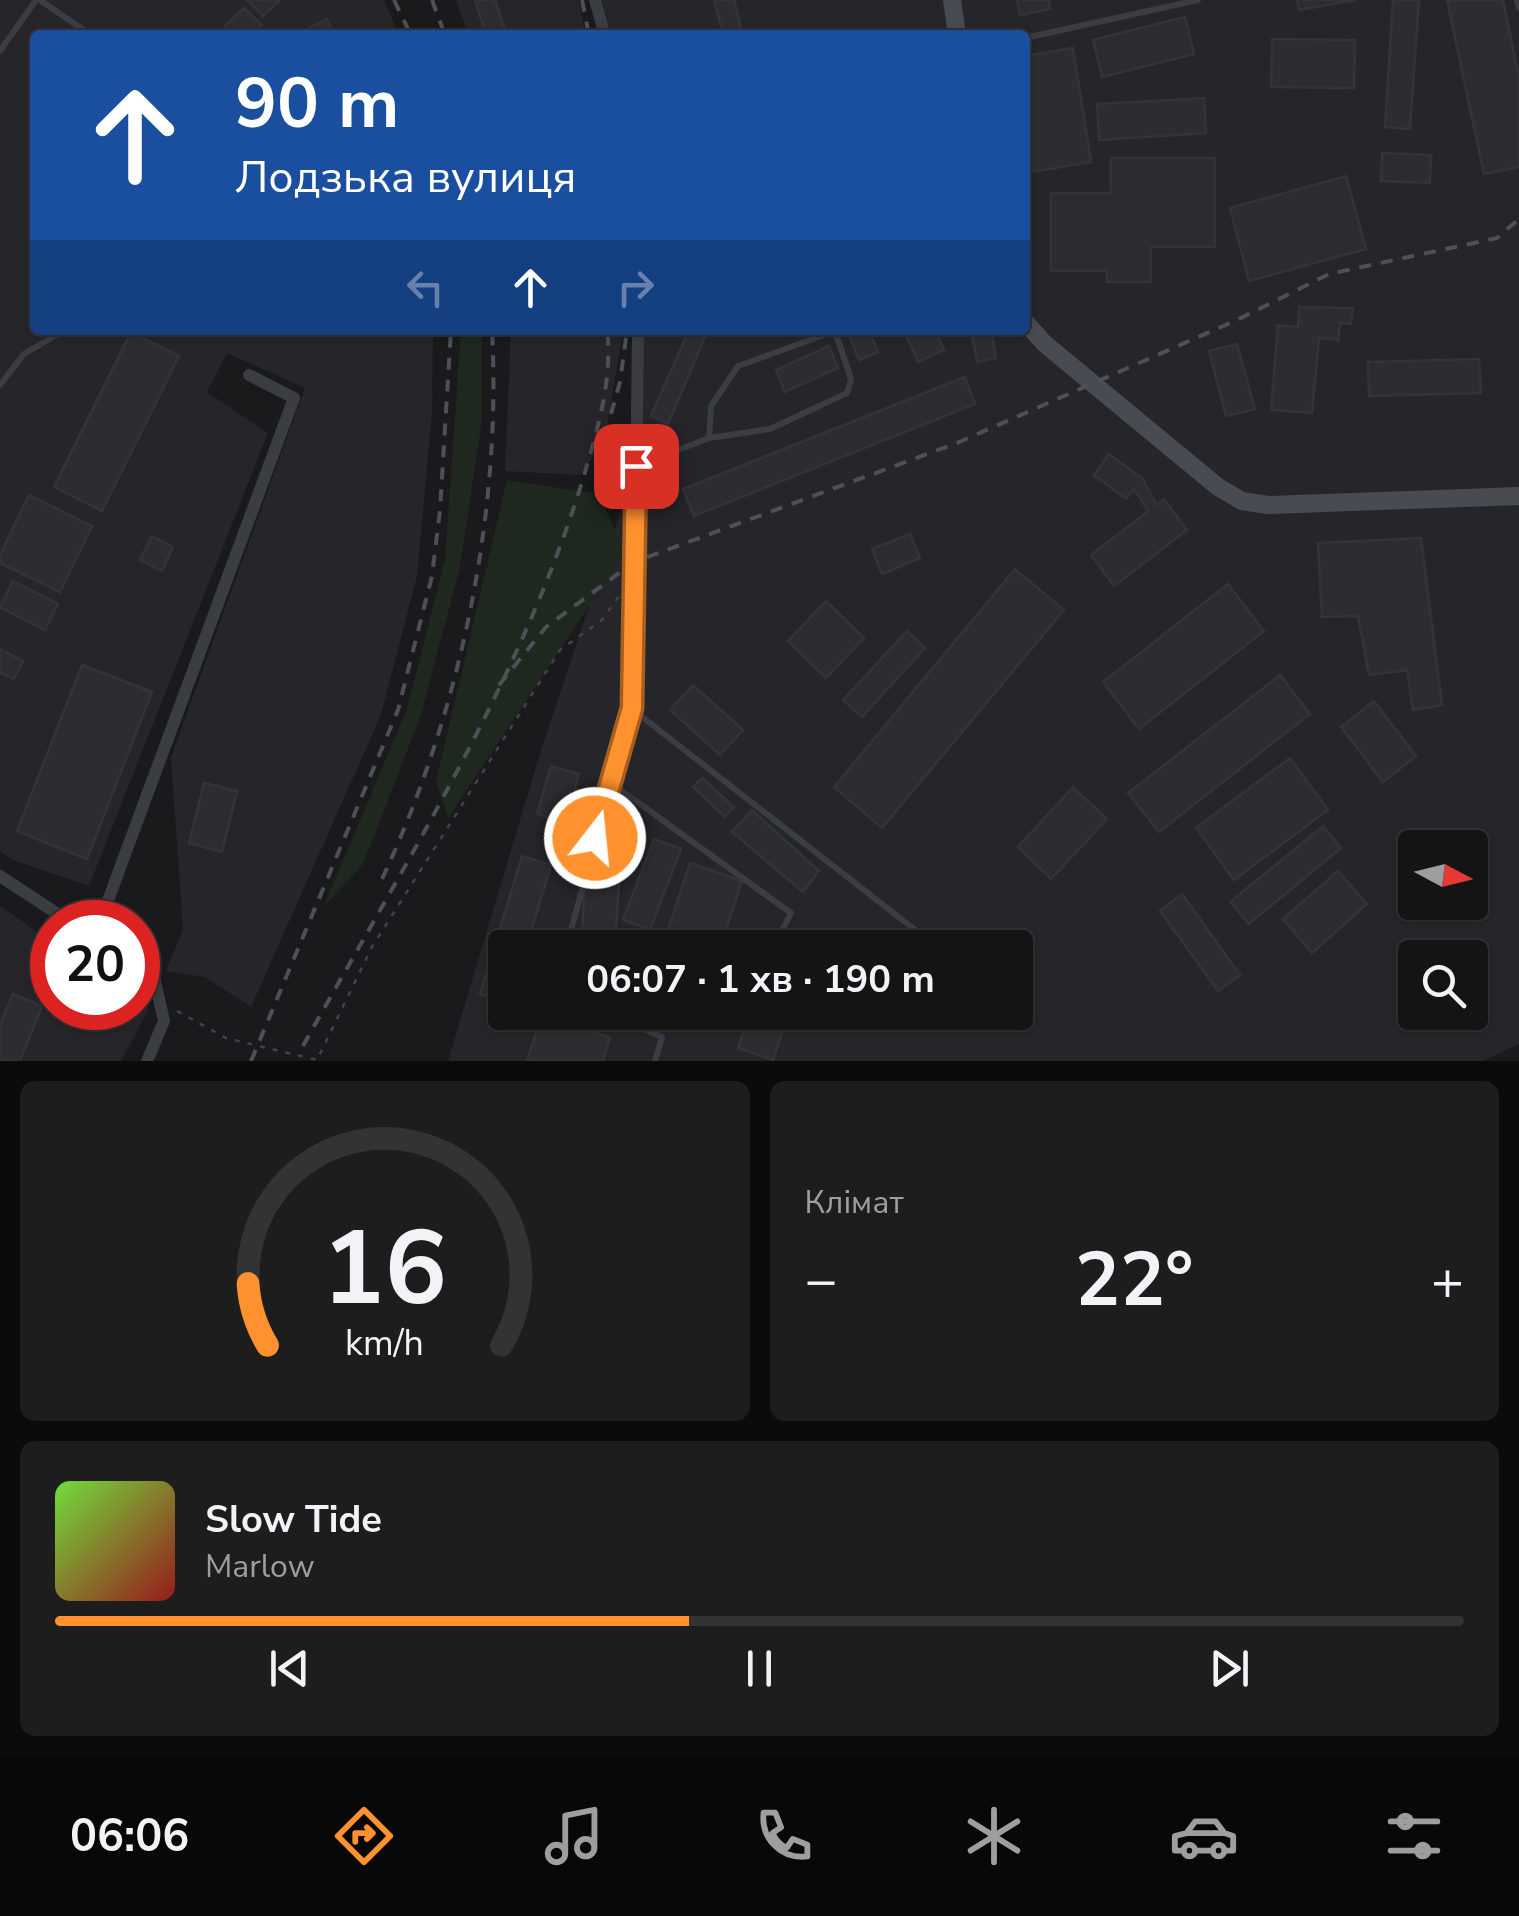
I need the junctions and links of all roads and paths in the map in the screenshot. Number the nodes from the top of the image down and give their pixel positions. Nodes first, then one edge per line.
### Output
1 (38, 0) edge
2 (594, 0) edge
3 (952, 0) edge
4 (1198, 0) edge
5 (1517, 0) edge
6 (1519, 8) edge
7 (83, 30) edge
8 (603, 30) edge
9 (957, 30) edge
10 (1030, 37) edge
11 (0, 52) edge
12 (1030, 328) edge
13 (56, 335) edge
14 (638, 335) edge
15 (823, 335) edge
16 (835, 335) edge
17 (249, 375) dead end
18 (0, 385) edge
19 (708, 438) junction
20 (636, 466) junction
21 (1519, 496) edge
22 (634, 574) junction
23 (634, 668) joint
24 (632, 708) junction
25 (611, 782) junction
26 (0, 876) edge
27 (37, 900) edge
28 (108, 900) edge
29 (571, 930) edge
30 (782, 930) edge
31 (915, 930) edge
32 (160, 1002) joint
33 (646, 1030) edge
34 (147, 1061) edge
35 (655, 1061) edge

1 - 7 lane
1 - 11 lane
2 - 8 street
3 - 9 street
4 - 10 lane
5 - 6 lane
12 - 21 street
13 - 18 lane
14 - 20 street
15 - 19 lane
16 - 19 lane
17 - 28 street
19 - 20 lane
20 - 22 street
22 - 23 street
22 - 32 path
23 - 24 lane
24 - 25 lane
24 - 31 lane
25 - 29 lane
25 - 30 lane
26 - 27 street
32 - 34 street
33 - 35 lane

